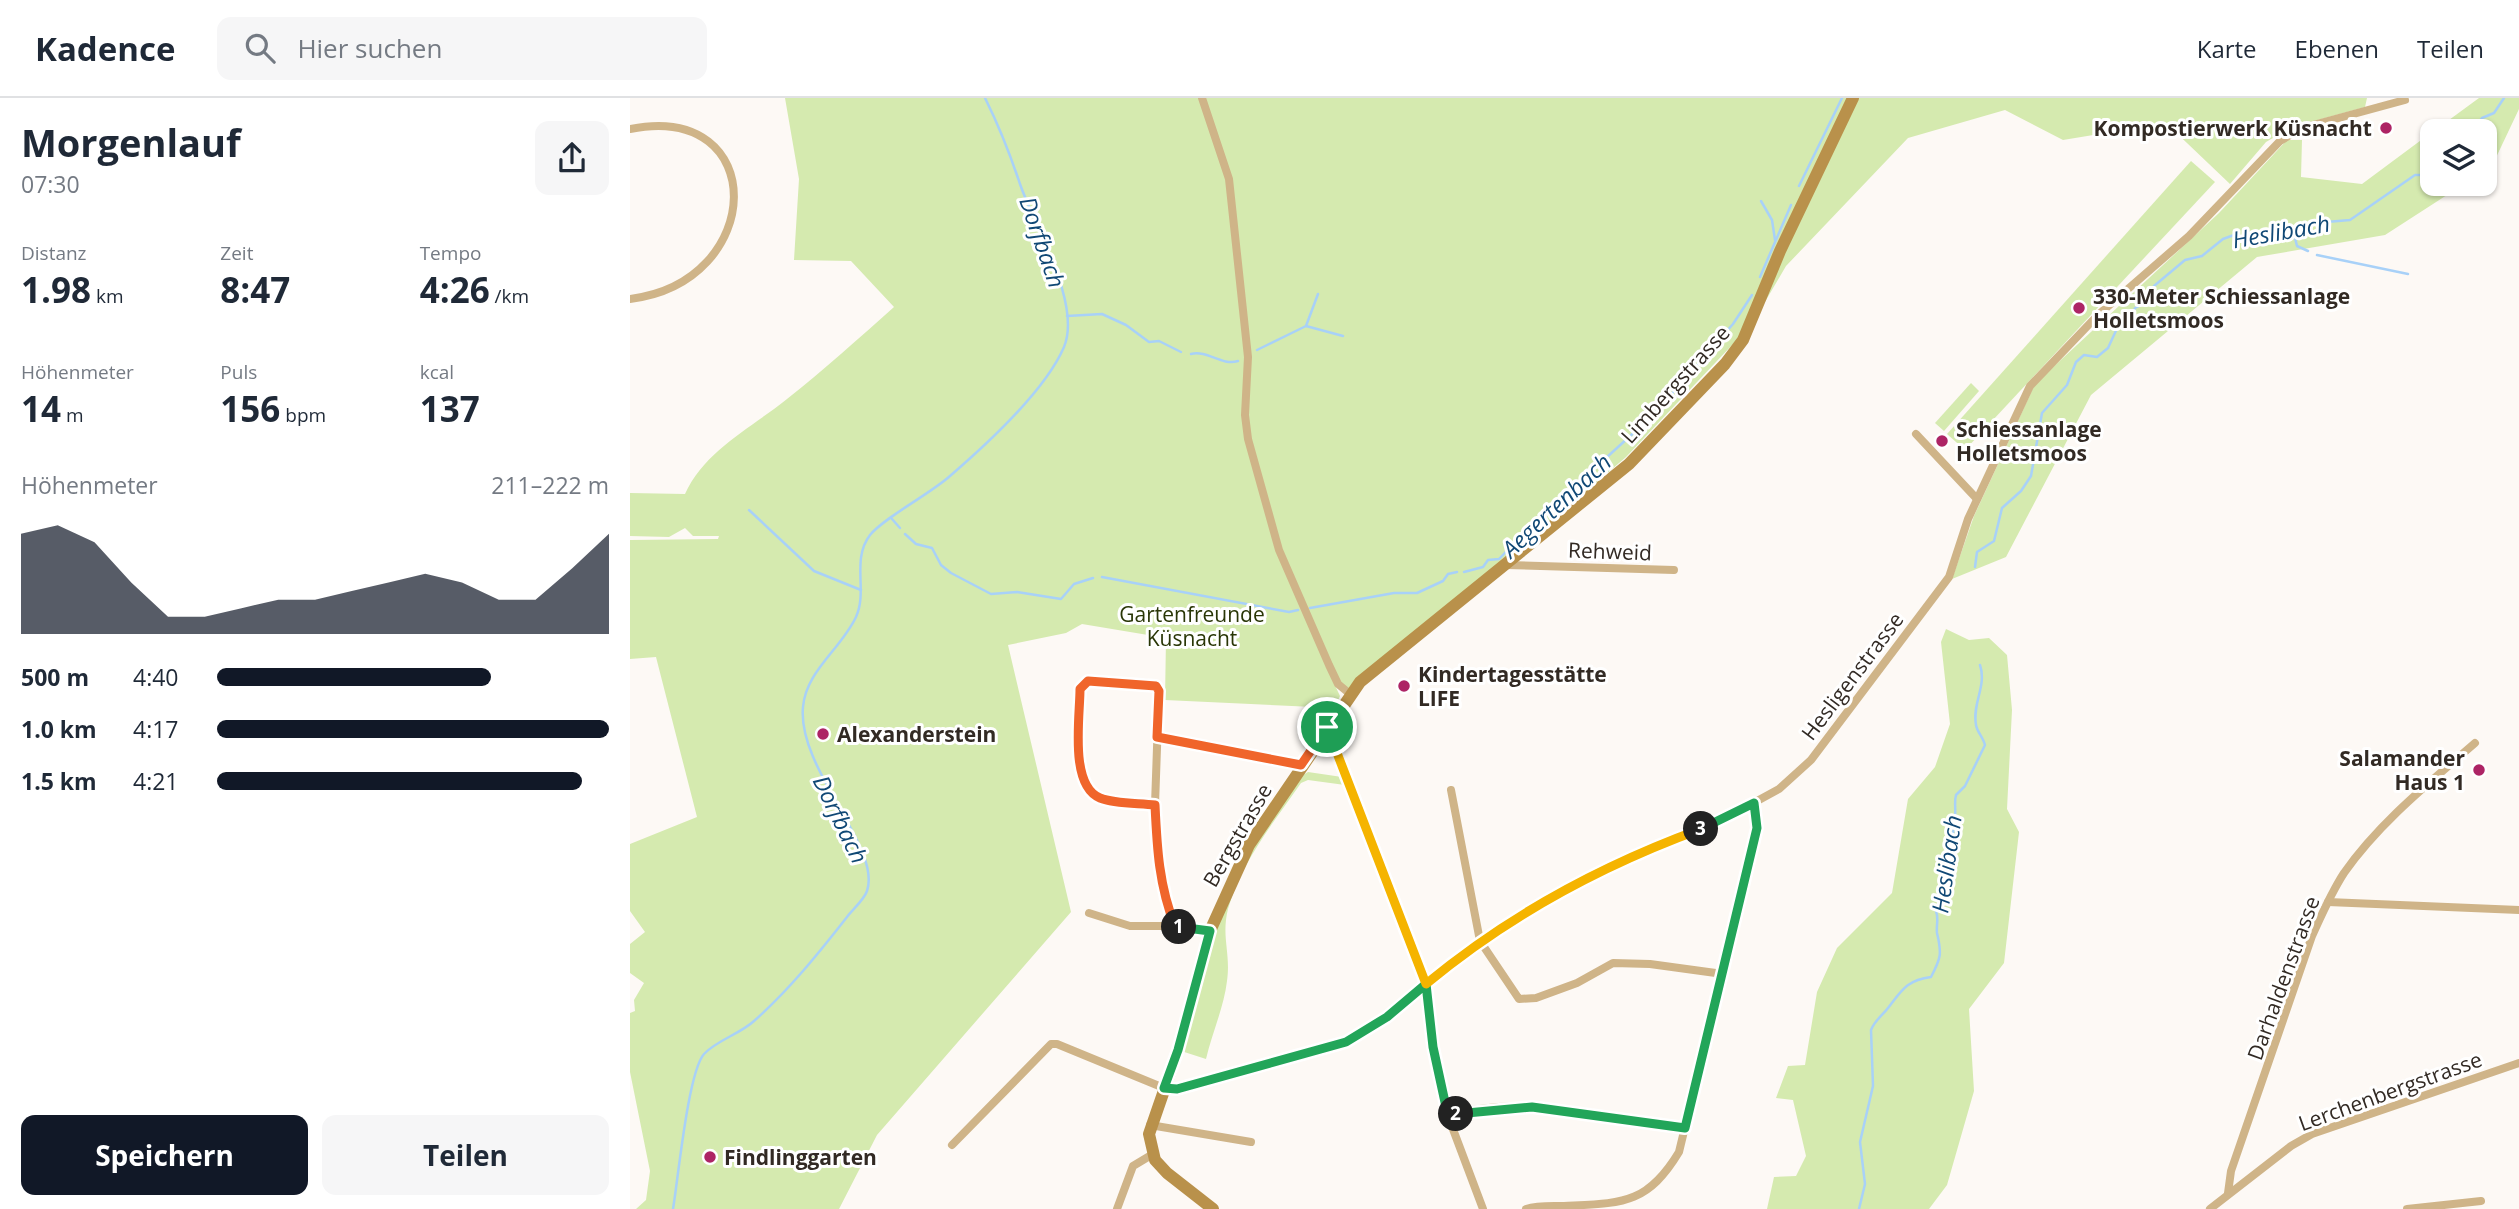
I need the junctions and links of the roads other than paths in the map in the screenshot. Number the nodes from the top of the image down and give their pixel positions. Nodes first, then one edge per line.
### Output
1 (1202, 98) edge
2 (1853, 98) edge
3 (2405, 100) dead end
4 (630, 129) edge
5 (630, 299) edge
6 (1916, 434) dead end
7 (1977, 499) junction
8 (1503, 565) junction
9 (1674, 570) dead end
10 (1350, 694) junction
11 (1340, 708) joint
12 (1327, 727) junction
13 (1157, 737) junction
14 (2475, 743) dead end
15 (1301, 765) junction
16 (1451, 790) dead end
17 (1754, 803) junction
18 (1155, 805) junction
19 (2328, 902) junction
20 (2519, 911) edge
21 (1089, 913) dead end
22 (1175, 926) junction
23 (1210, 931) junction
24 (1480, 941) junction
25 (1723, 974) junction
26 (1426, 984) junction
27 (2519, 1063) edge
28 (1164, 1088) junction
29 (1448, 1116) junction
30 (1150, 1125) junction
31 (1685, 1128) junction
32 (1251, 1142) dead end
33 (952, 1145) dead end
34 (1153, 1154) junction
35 (2228, 1192) junction
36 (2481, 1201) dead end
37 (1117, 1209) edge
38 (1213, 1209) edge
39 (1483, 1209) edge
40 (1526, 1209) edge
41 (2210, 1209) edge
42 (2407, 1209) edge

1 - 10 street
2 - 8 street, Limbergstrasse
3 - 7 street, Hesligenstrasse
4 - 5 street
6 - 7 street
7 - 17 street, Hesligenstrasse
8 - 9 street, Rehweid
8 - 10 street, Limbergstrasse
10 - 11 street, Limbergstrasse
11 - 12 street, Bergstrasse
12 - 15 street, Bergstrasse
12 - 26 street
13 - 15 street
13 - 18 street
13 - 18 street
14 - 19 street, Darhaldenstrasse
15 - 23 street, Bergstrasse
16 - 24 street
17 - 24 street, Hesligenstrasse
17 - 25 street
18 - 22 street
19 - 20 street
19 - 35 street, Darhaldenstrasse
21 - 22 street
22 - 23 street
23 - 28 street, Bergstrasse
24 - 25 street
24 - 26 street, Hesligenstrasse
25 - 31 street
26 - 28 street, Hesligenstrasse
26 - 29 street
27 - 35 street, Lerchenbergstrasse
28 - 30 street, Bergstrasse
28 - 33 street
29 - 31 street
29 - 39 street
30 - 32 street
30 - 34 street, Bergstrasse
31 - 40 street
34 - 37 street
34 - 38 street
35 - 41 street, Lerchenbergstrasse
36 - 42 street

